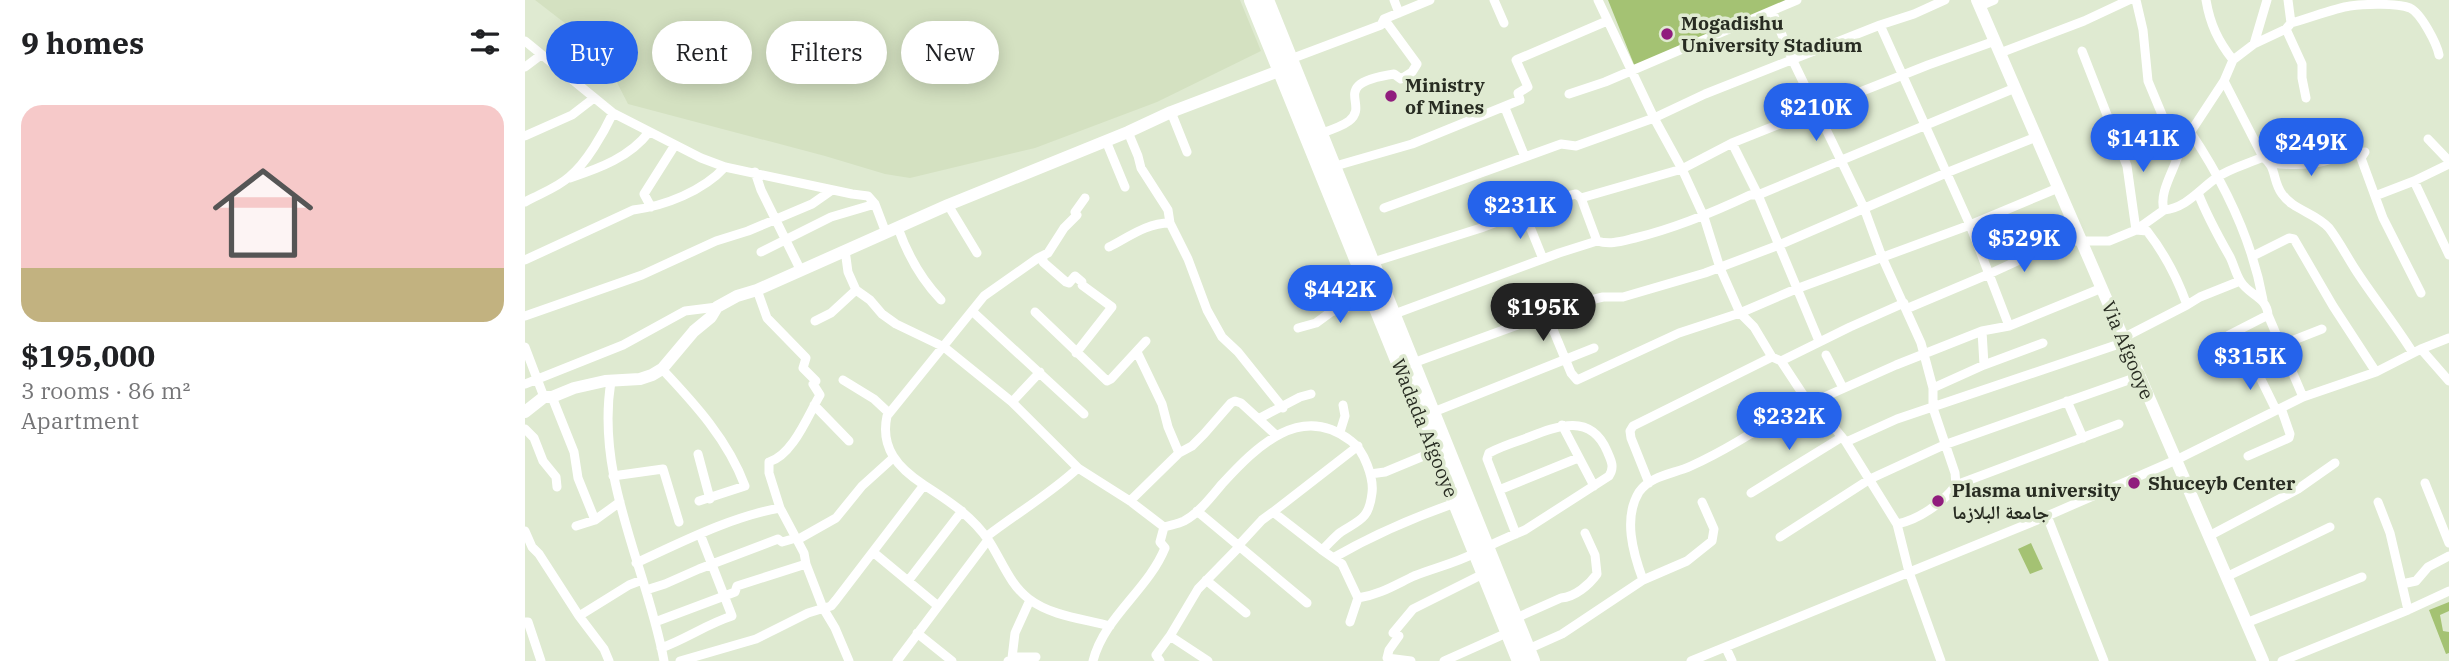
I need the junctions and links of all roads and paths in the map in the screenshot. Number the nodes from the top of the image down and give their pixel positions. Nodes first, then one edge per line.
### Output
1 (1252, 0) edge
2 (1266, 0) edge
3 (1394, 0) edge
4 (1430, 0) edge
5 (1494, 0) edge
6 (1598, 0) edge
7 (1797, 0) edge
8 (1945, 0) edge
9 (1994, 0) edge
10 (2129, 0) edge
11 (2136, 0) edge
12 (2206, 0) edge
13 (2267, 0) edge
14 (2288, 0) edge
15 (1979, 3) edge
16 (2355, 3) edge
17 (1772, 11) junction
18 (1399, 13) junction
19 (1384, 19) junction
20 (1607, 21) junction
21 (1504, 23) dead end
22 (1880, 25) junction
23 (2289, 26) junction
24 (525, 41) edge
25 (2254, 44) junction
26 (1998, 47) junction
27 (2082, 51) dead end
28 (541, 55) junction
29 (2439, 55) dead end
30 (2233, 60) junction
31 (1793, 61) junction
32 (1285, 64) junction
33 (525, 67) edge
34 (1631, 71) junction
35 (1904, 76) junction
36 (2224, 80) junction
37 (2015, 88) junction
38 (1569, 94) dead end
39 (594, 98) junction
40 (2305, 98) dead end
41 (1505, 108) junction
42 (1816, 109) junction
43 (1171, 112) junction
44 (613, 113) junction
45 (1654, 118) junction
46 (1925, 125) junction
47 (649, 132) junction
48 (1128, 132) junction
49 (2190, 133) junction
50 (1319, 134) junction
51 (525, 136) edge
52 (2036, 137) junction
53 (2428, 139) dead end
54 (1106, 141) junction
55 (1732, 143) junction
56 (675, 145) junction
57 (2180, 148) junction
58 (1187, 152) dead end
59 (1525, 156) junction
60 (2267, 160) junction
61 (1840, 161) junction
62 (2449, 162) edge
63 (725, 167) junction
64 (1332, 167) junction
65 (1682, 169) junction
66 (755, 172) junction
67 (1946, 173) junction
68 (2218, 176) junction
69 (569, 178) junction
70 (2414, 181) junction
71 (1125, 187) dead end
72 (2058, 188) junction
73 (832, 190) junction
74 (2198, 193) junction
75 (1758, 195) junction
76 (2375, 196) junction
77 (1086, 198) dead end
78 (1581, 198) junction
79 (525, 202) edge
80 (875, 204) junction
81 (948, 205) junction
82 (651, 207) junction
83 (1384, 208) dead end
84 (1864, 208) junction
85 (2164, 210) junction
86 (1524, 212) junction
87 (776, 218) junction
88 (1704, 218) junction
89 (1170, 223) junction
90 (1970, 225) junction
91 (892, 230) junction
92 (2136, 230) junction
93 (786, 240) junction
94 (1597, 241) junction
95 (2081, 241) junction
96 (1779, 245) junction
97 (1109, 247) dead end
98 (845, 250) junction
99 (761, 252) dead end
100 (977, 254) dead end
101 (2449, 254) edge
102 (1043, 256) junction
103 (1882, 257) junction
104 (2253, 257) junction
105 (1543, 259) junction
106 (525, 260) edge
107 (1366, 267) junction
108 (1720, 268) junction
109 (800, 270) junction
110 (1989, 274) junction
111 (2240, 281) junction
112 (2102, 288) junction
113 (1796, 289) junction
114 (757, 290) junction
115 (856, 290) junction
116 (2421, 293) dead end
117 (1372, 295) junction
118 (941, 300) dead end
119 (2264, 302) junction
120 (2187, 305) junction
121 (717, 306) junction
122 (1905, 306) junction
123 (972, 311) junction
124 (1035, 312) dead end
125 (1740, 313) junction
126 (1548, 315) junction
127 (2268, 315) junction
128 (525, 316) edge
129 (1387, 317) junction
130 (815, 321) dead end
131 (2008, 326) junction
132 (1298, 328) dead end
133 (2322, 330) dead end
134 (1982, 331) junction
135 (2229, 335) dead end
136 (2449, 338) edge
137 (2124, 340) junction
138 (1146, 341) dead end
139 (1819, 341) junction
140 (2043, 343) dead end
141 (2281, 345) junction
142 (525, 347) edge
143 (944, 347) junction
144 (1594, 348) dead end
145 (2417, 351) junction
146 (1137, 352) junction
147 (1076, 353) junction
148 (1925, 354) junction
149 (1826, 355) dead end
150 (1776, 359) junction
151 (1566, 360) junction
152 (2252, 360) junction
153 (1413, 363) junction
154 (1984, 365) junction
155 (663, 369) junction
156 (2236, 369) dead end
157 (1040, 372) junction
158 (2376, 372) junction
159 (2140, 376) junction
160 (536, 380) junction
161 (843, 380) dead end
162 (611, 381) junction
163 (2449, 381) edge
164 (525, 384) edge
165 (1843, 388) junction
166 (1933, 388) junction
167 (1311, 394) dead end
168 (548, 397) junction
169 (2303, 397) junction
170 (1810, 400) junction
171 (2067, 401) junction
172 (1011, 402) junction
173 (814, 405) junction
174 (1343, 405) dead end
175 (1283, 408) junction
176 (1933, 408) junction
177 (2278, 409) junction
178 (525, 412) edge
179 (889, 413) junction
180 (1431, 413) junction
181 (1084, 414) dead end
182 (1260, 418) junction
183 (2119, 424) dead end
184 (1562, 425) junction
185 (525, 429) edge
186 (1340, 432) junction
187 (1277, 436) junction
188 (2083, 438) junction
189 (1844, 440) junction
190 (849, 441) dead end
191 (1944, 445) junction
192 (1358, 446) junction
193 (1440, 449) junction
194 (1179, 453) junction
195 (698, 454) dead end
196 (2248, 456) dead end
197 (893, 458) junction
198 (1578, 458) junction
199 (2176, 460) junction
200 (2335, 463) dead end
201 (1078, 468) junction
202 (1370, 474) junction
203 (613, 476) junction
204 (1870, 479) junction
205 (1649, 483) junction
206 (2425, 483) dead end
207 (924, 485) junction
208 (1956, 485) junction
209 (558, 486) dead end
210 (1594, 486) junction
211 (1499, 490) junction
212 (1751, 493) dead end
213 (710, 499) junction
214 (699, 501) dead end
215 (1130, 501) junction
216 (620, 502) junction
217 (1703, 502) dead end
218 (2378, 502) dead end
219 (1455, 503) junction
220 (780, 508) junction
221 (963, 511) junction
222 (1197, 511) junction
223 (1273, 512) junction
224 (2047, 516) junction
225 (595, 520) junction
226 (679, 522) dead end
227 (1897, 524) junction
228 (576, 526) dead end
229 (1164, 527) junction
230 (2330, 527) dead end
231 (525, 531) edge
232 (1585, 533) dead end
233 (700, 534) junction
234 (1516, 534) junction
235 (2209, 536) junction
236 (1780, 537) dead end
237 (987, 538) junction
238 (797, 539) junction
239 (2449, 543) edge
240 (1238, 547) junction
241 (529, 549) edge
242 (1481, 549) junction
243 (1322, 550) junction
244 (873, 552) junction
245 (2449, 556) edge
246 (1333, 558) junction
247 (636, 563) junction
248 (806, 564) junction
249 (711, 565) junction
250 (1909, 572) junction
251 (1483, 574) junction
252 (2227, 577) junction
253 (2362, 577) dead end
254 (1206, 580) junction
255 (1643, 580) junction
256 (908, 581) junction
257 (2402, 584) junction
258 (644, 585) junction
259 (2449, 591) edge
260 (725, 595) junction
261 (1358, 598) junction
262 (1030, 600) junction
263 (1307, 603) dead end
264 (938, 606) junction
265 (823, 608) junction
266 (2408, 610) junction
267 (1246, 613) dead end
268 (579, 616) junction
269 (525, 622) edge
270 (655, 622) junction
271 (1350, 622) dead end
272 (2246, 623) junction
273 (1513, 625) junction
274 (1110, 626) junction
275 (917, 633) junction
276 (1170, 636) junction
277 (661, 648) junction
278 (1726, 648) junction
279 (1524, 656) edge
280 (714, 657) edge
281 (1036, 657) dead end
282 (1010, 660) edge
283 (541, 661) edge
284 (609, 661) edge
285 (664, 661) edge
286 (680, 661) edge
287 (849, 661) edge
288 (897, 661) edge
289 (952, 661) edge
290 (1093, 661) edge
291 (1160, 661) edge
292 (1208, 661) edge
293 (1411, 661) edge
294 (1444, 661) edge
295 (1691, 661) edge
296 (1732, 661) edge
297 (1941, 661) edge
298 (2104, 661) edge
299 (2263, 661) edge
300 (2282, 661) edge

1 - 32 highway, Wadada Afgooye
2 - 32 highway, Wadada Afgooye
3 - 18 street
4 - 18 street
5 - 21 street
6 - 20 street
7 - 17 street
8 - 22 street
9 - 15 street
10 - 26 street
11 - 57 street
12 - 30 street
13 - 25 street
14 - 23 street
15 - 26 street, Via Afgooye
16 - 23 street
16 - 29 street
17 - 31 street
17 - 34 street
18 - 19 street
19 - 32 street
19 - 50 street
20 - 34 street
20 - 41 street
22 - 31 street
22 - 35 street
23 - 25 street
23 - 40 street
24 - 28 street
25 - 30 street
26 - 35 street
26 - 37 street, Via Afgooye
27 - 92 street
28 - 33 street
28 - 39 street
30 - 36 street
31 - 42 street
31 - 45 street
32 - 43 street
32 - 50 highway, Wadada Afgooye
32 - 107 highway, Wadada Afgooye
34 - 38 street
34 - 45 street
35 - 42 street
35 - 46 street
36 - 49 street
36 - 60 street
37 - 46 street
37 - 52 street, Via Afgooye
39 - 44 street
39 - 51 street
41 - 59 street
41 - 64 street
42 - 55 street
42 - 61 street
43 - 48 street
43 - 58 street
44 - 47 street
44 - 69 street
45 - 59 street
45 - 65 street
46 - 61 street
46 - 67 street
47 - 56 street
47 - 69 street
48 - 54 street
48 - 89 street
49 - 57 street
49 - 68 street
50 - 64 highway, Wadada Afgooye
52 - 67 street
52 - 72 street, Via Afgooye
53 - 62 street
54 - 71 street
54 - 81 street
55 - 65 street
55 - 75 street
56 - 63 street
56 - 82 street
57 - 85 street
59 - 83 street
60 - 68 street
60 - 76 street
60 - 145 street
61 - 75 street
61 - 84 street
62 - 70 street
63 - 66 street
63 - 82 street
64 - 107 highway, Wadada Afgooye
65 - 78 street
65 - 88 street
66 - 73 street
66 - 87 street
67 - 84 street
67 - 90 street
68 - 74 street
68 - 104 street
69 - 79 street
70 - 76 street
70 - 101 street
72 - 90 street
72 - 95 street, Via Afgooye
73 - 80 street
73 - 87 street
74 - 85 street
74 - 111 street
75 - 88 street
75 - 96 street
76 - 116 street
77 - 102 street
78 - 86 street
78 - 94 street
80 - 91 street
80 - 93 street
81 - 91 street
81 - 100 street
82 - 106 street
84 - 96 street
84 - 103 street
85 - 92 street
86 - 105 street
86 - 107 street
87 - 93 street
87 - 128 street
88 - 94 street
88 - 108 street
89 - 97 street
89 - 175 street
90 - 103 street
90 - 110 street
91 - 98 street
91 - 118 street
92 - 95 street
92 - 120 street
93 - 99 street
93 - 109 street
94 - 105 street
95 - 110 street
95 - 112 street, Via Afgooye
96 - 108 street
96 - 113 street
98 - 109 street
98 - 115 street
102 - 123 street
102 - 147 street
103 - 113 street
103 - 122 street
104 - 119 street
104 - 158 street
105 - 129 street
107 - 117 highway, Wadada Afgooye
107 - 129 highway, Wadada Afgooye
108 - 125 street
108 - 126 street
109 - 114 street
110 - 122 street
110 - 131 street
111 - 119 street
111 - 120 street
112 - 131 street
112 - 137 street, Via Afgooye
113 - 125 street
113 - 139 street
114 - 121 street
114 - 173 street
115 - 130 street
115 - 143 street
117 - 129 highway, Wadada Afgooye
117 - 132 street
119 - 127 street
120 - 137 street
121 - 155 street
121 - 160 street
122 - 139 street
122 - 148 street
123 - 143 street
123 - 157 street
124 - 147 street
125 - 150 street
125 - 151 street
126 - 151 street
126 - 153 street
127 - 135 street
127 - 141 street
129 - 153 highway, Wadada Afgooye
129 - 193 highway, Wadada Afgooye
131 - 134 street
133 - 141 street
134 - 148 street
134 - 154 street
136 - 145 street
137 - 159 street, Via Afgooye
137 - 176 street
138 - 146 street
139 - 150 street
140 - 154 street
141 - 152 street
141 - 169 street
142 - 160 street
143 - 172 street
143 - 179 street
144 - 151 street
145 - 158 street
145 - 163 street
146 - 147 street
146 - 194 street
148 - 165 street
148 - 166 street
149 - 165 street
150 - 170 street
150 - 205 street
151 - 180 street
152 - 156 street
152 - 177 street
153 - 180 highway, Wadada Afgooye
154 - 166 street
155 - 162 street
155 - 213 street
157 - 172 street
157 - 181 street
158 - 169 street
159 - 171 street
159 - 199 street, Via Afgooye
160 - 164 street
160 - 168 street
161 - 179 street
162 - 168 street
162 - 203 street
165 - 170 street
166 - 176 street
167 - 175 street
168 - 178 street
168 - 225 street
169 - 177 street
170 - 189 street
170 - 205 street
171 - 188 street
171 - 191 street
172 - 201 street
173 - 190 street
173 - 220 street
174 - 186 street
175 - 182 street
176 - 189 street
176 - 191 street
177 - 196 street
177 - 199 street
179 - 197 street
180 - 193 highway, Wadada Afgooye
182 - 187 street
182 - 194 street
183 - 188 street
184 - 198 street
184 - 210 street
184 - 211 street
185 - 209 street
186 - 187 street
186 - 192 street
187 - 222 street
188 - 208 street
189 - 204 street
189 - 212 street
191 - 204 street
191 - 208 street
192 - 202 street
192 - 223 street
193 - 202 street
193 - 219 highway, Wadada Afgooye
193 - 242 highway, Wadada Afgooye
194 - 215 street
195 - 213 street
197 - 207 street
197 - 238 street
198 - 210 street
198 - 211 street
199 - 224 street
199 - 235 street, Via Afgooye
200 - 235 street
201 - 215 street
201 - 237 street
202 - 243 street
203 - 216 street
203 - 226 street
204 - 227 street
204 - 236 street
205 - 255 street
206 - 239 street
207 - 221 street
207 - 244 street
208 - 227 street
210 - 234 street
211 - 234 street
213 - 214 street
215 - 229 street
216 - 225 street
216 - 247 street
217 - 255 street
218 - 257 street
219 - 242 highway, Wadada Afgooye
219 - 246 street
220 - 233 street
220 - 238 street
221 - 237 street
221 - 256 street
222 - 229 street
222 - 240 street
223 - 240 street
223 - 243 street
224 - 250 street
224 - 298 street
225 - 228 street
227 - 250 street
229 - 274 street
230 - 252 street
231 - 241 street
232 - 273 street
233 - 247 street
233 - 249 street
234 - 242 street
235 - 252 street, Via Afgooye
237 - 262 street
237 - 264 street
238 - 248 street
238 - 249 street
240 - 254 street
240 - 263 street
241 - 268 street
242 - 251 highway, Wadada Afgooye
242 - 261 street
242 - 273 highway, Wadada Afgooye
243 - 246 street
244 - 256 street
244 - 265 street
245 - 257 street
246 - 261 street
247 - 258 street
248 - 260 street
248 - 265 street
249 - 258 street
249 - 260 street
250 - 278 street
250 - 297 street
251 - 273 highway, Wadada Afgooye
251 - 293 street
252 - 272 street, Via Afgooye
253 - 272 street
254 - 267 street
254 - 276 street
255 - 279 street
256 - 264 street
257 - 266 street
258 - 268 street
258 - 270 street
259 - 266 street
260 - 270 street
260 - 277 street
261 - 271 street
262 - 274 street
262 - 282 street
264 - 275 street
265 - 280 street
265 - 287 street
266 - 300 street
268 - 284 street
269 - 283 street
270 - 277 street
272 - 299 street, Via Afgooye
273 - 279 highway, Wadada Afgooye
273 - 294 street
274 - 290 street
275 - 288 street
275 - 289 street
276 - 291 street
276 - 292 street
277 - 285 street
278 - 295 street
278 - 296 street
280 - 286 street
281 - 282 street

